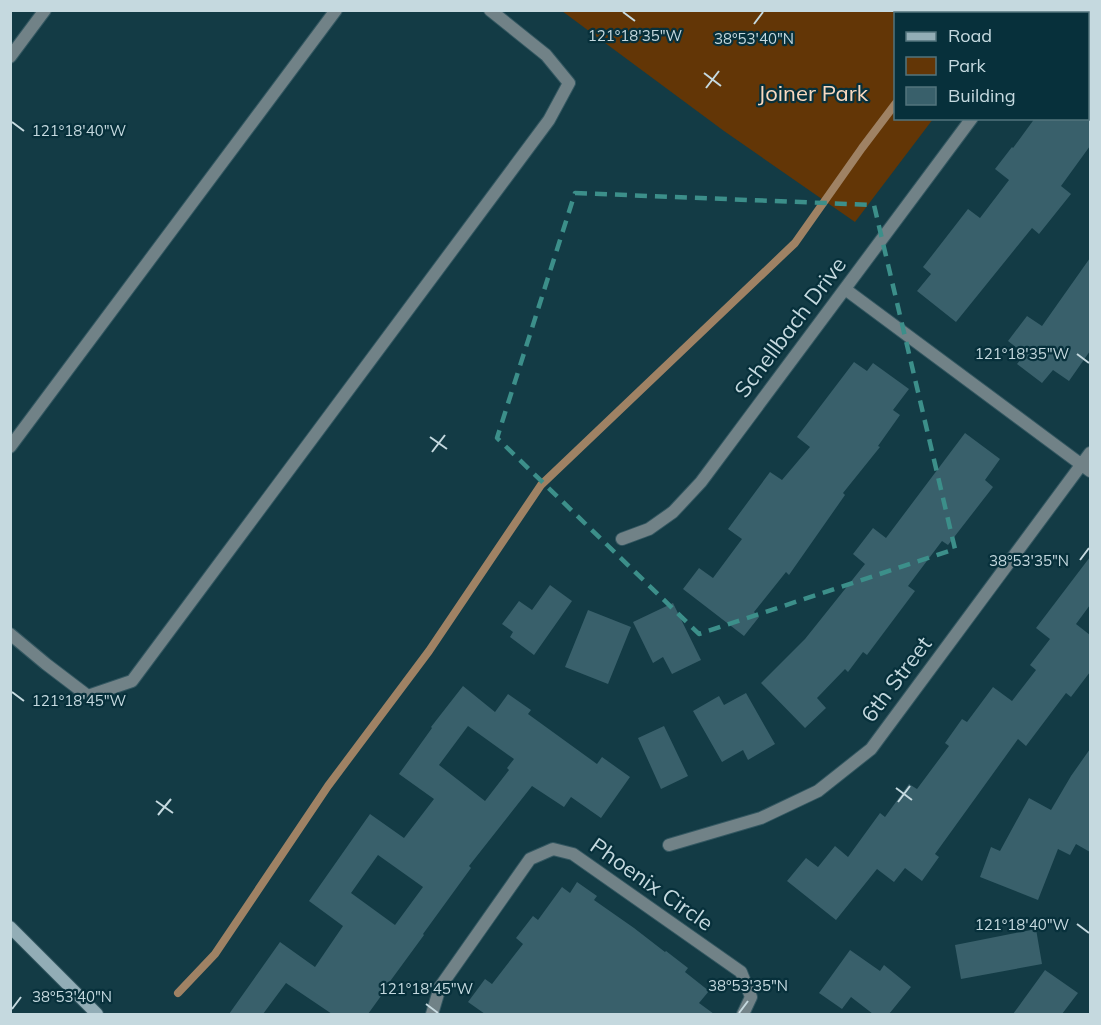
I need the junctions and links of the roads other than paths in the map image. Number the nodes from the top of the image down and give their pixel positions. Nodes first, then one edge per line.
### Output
1 (45, 10) edge
2 (336, 10) edge
3 (490, 10) edge
4 (10, 57) edge
5 (971, 120) edge
6 (845, 288) junction
7 (10, 447) edge
8 (1090, 453) edge
9 (1086, 468) edge
10 (622, 539) dead end
11 (10, 634) edge
12 (669, 845) dead end
13 (10, 927) edge
14 (98, 1014) edge
15 (432, 1014) edge
16 (743, 1014) edge

1 - 4 street
2 - 7 street
3 - 11 street
5 - 6 street, Schellbach Drive
6 - 9 street
6 - 10 street, Schellbach Drive
8 - 9 street, 6th Street
9 - 12 street, 6th Street
13 - 14 main road
15 - 16 street, Phoenix Circle

